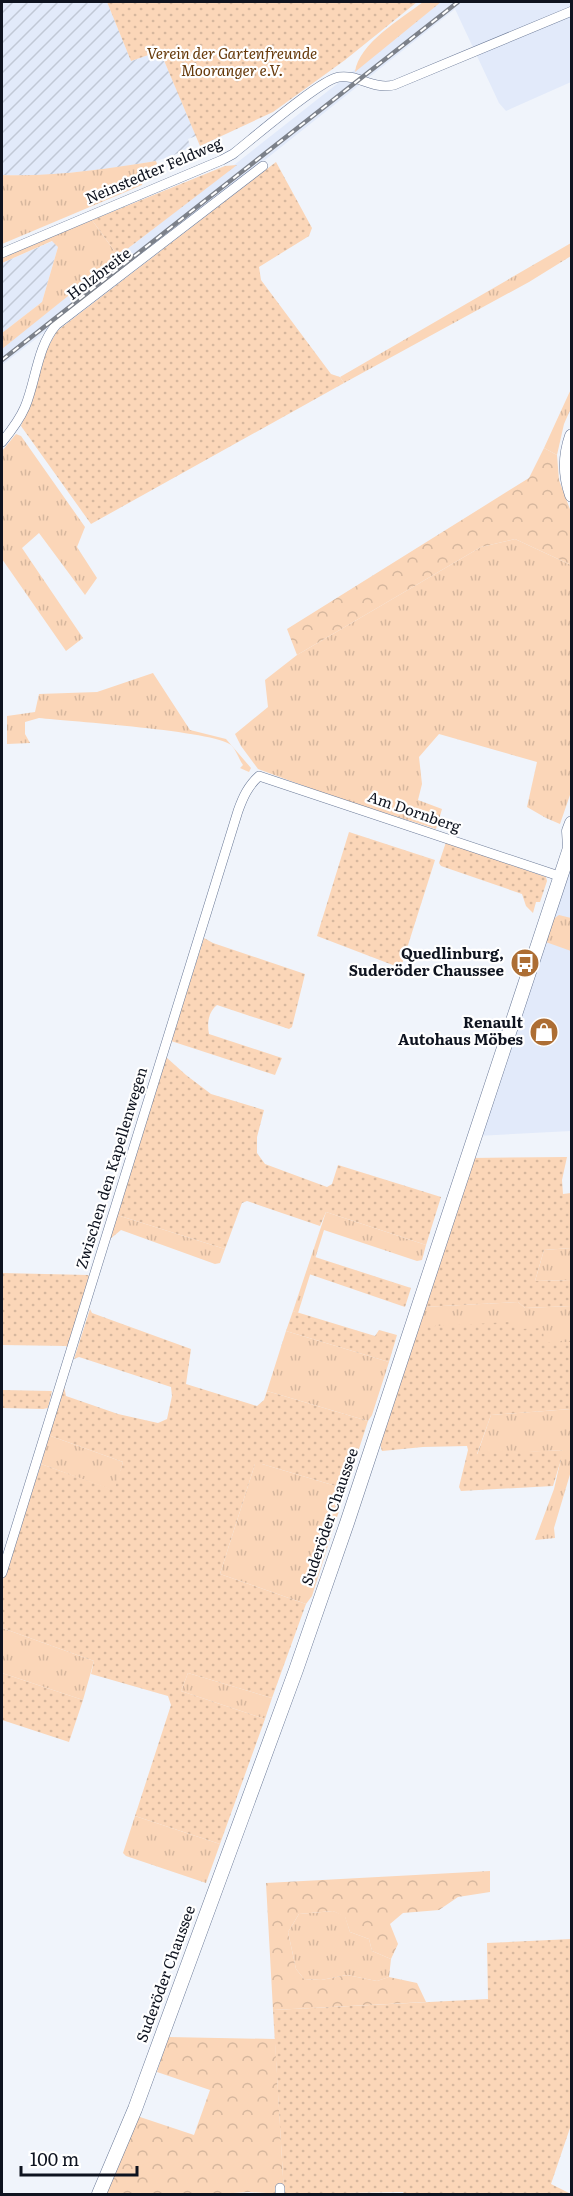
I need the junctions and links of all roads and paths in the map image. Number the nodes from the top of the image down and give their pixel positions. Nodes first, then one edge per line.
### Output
1 (572, 11) edge
2 (262, 166) dead end
3 (2, 253) edge
4 (572, 436) edge
5 (2, 442) edge
6 (572, 495) edge
7 (259, 776) joint
8 (572, 823) edge
9 (571, 845) edge
10 (559, 876) junction
11 (2, 1573) edge
12 (99, 2194) edge

1 - 3 street, Neinstedter Feldweg
2 - 5 street, Holzbreite
4 - 6 street
7 - 10 street, Am Dornberg
7 - 11 street, Zwischen den Kapellenwegen
8 - 9 street, Suderöder Chaussee
9 - 10 street, Suderöder Chaussee
10 - 12 street, Suderöder Chaussee

